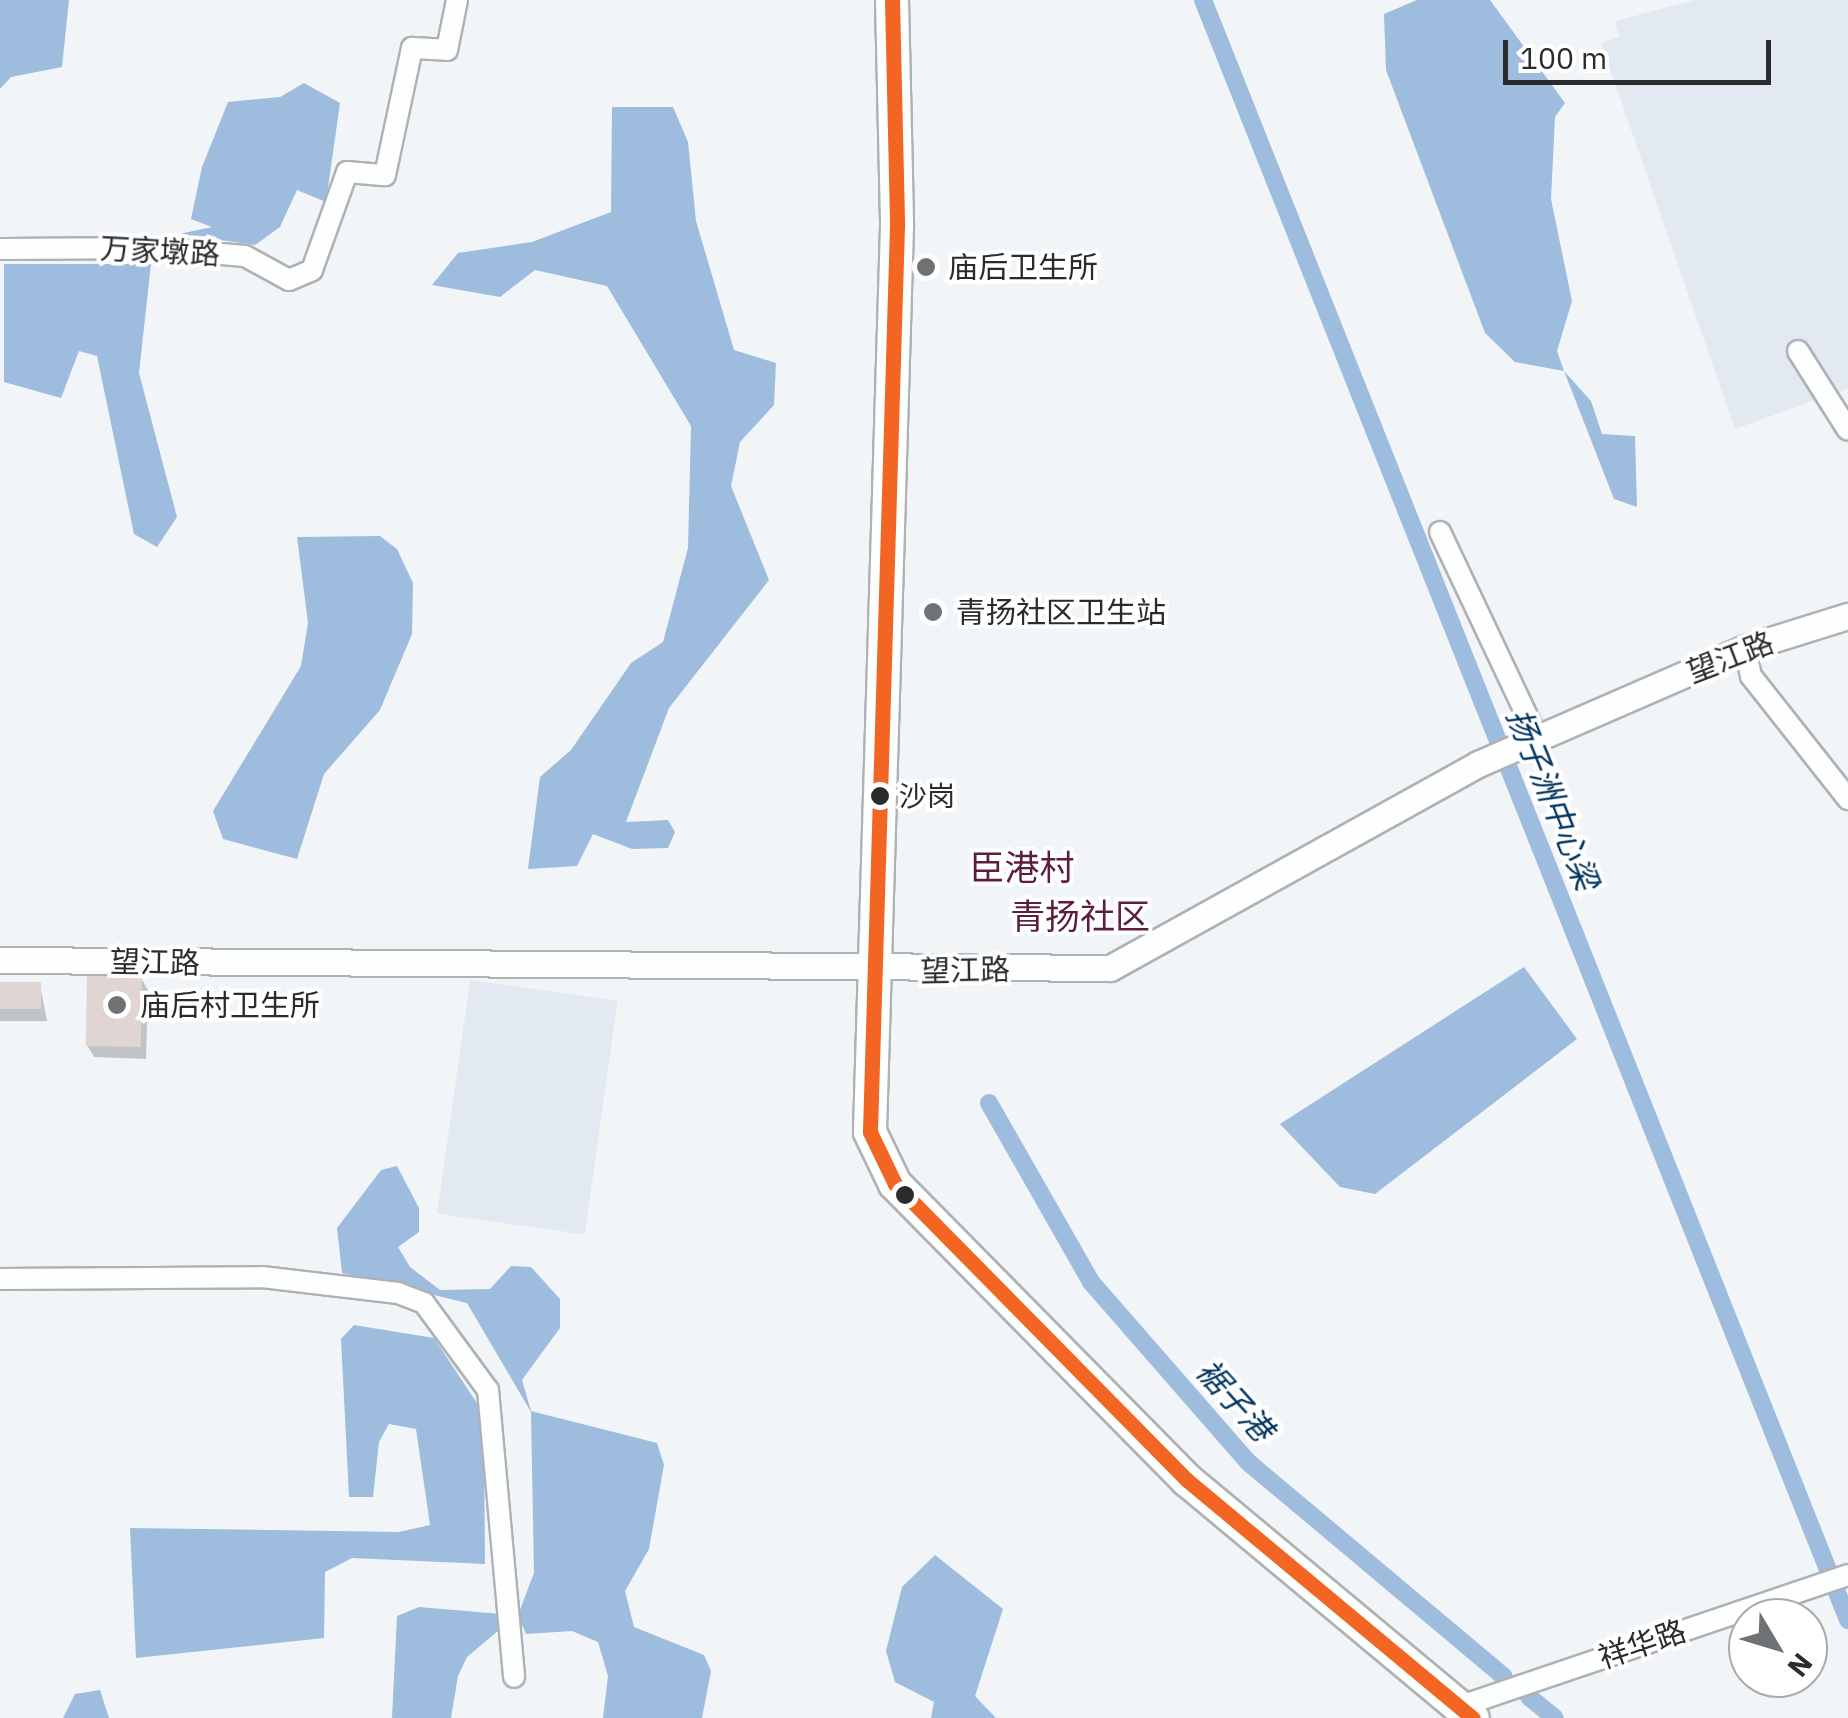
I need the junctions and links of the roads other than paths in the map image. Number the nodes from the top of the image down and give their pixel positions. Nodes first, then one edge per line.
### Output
1 (457, 0) edge
2 (892, 0) edge
3 (0, 249) edge
4 (1798, 352) dead end
5 (1848, 430) edge
6 (1440, 532) dead end
7 (1848, 616) edge
8 (1745, 648) junction
9 (1528, 742) junction
10 (1848, 799) edge
11 (0, 960) edge
12 (879, 972) junction
13 (0, 1280) edge
14 (1837, 1578) edge
15 (514, 1677) dead end
16 (1467, 1712) edge

1 - 3 street, 万家墩路
2 - 12 main road
4 - 5 street
6 - 9 street
7 - 8 street, 望江路
8 - 9 street, 望江路
8 - 10 street
9 - 12 street, 望江路
11 - 12 street, 望江路
12 - 16 main road
13 - 15 street
14 - 16 street, 祥华路

